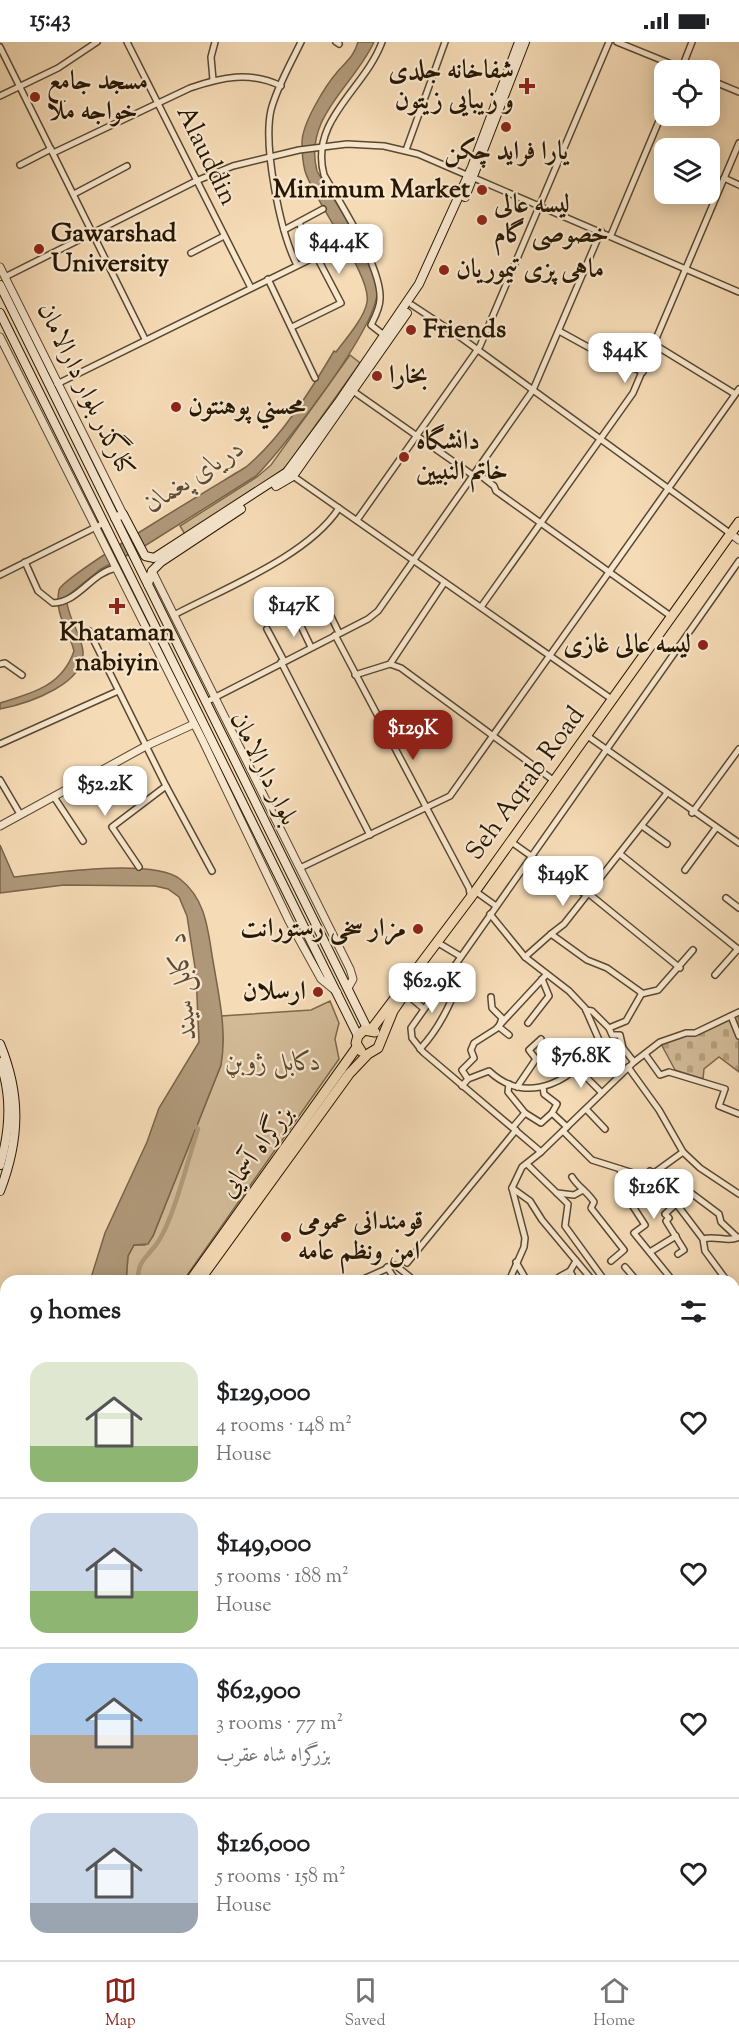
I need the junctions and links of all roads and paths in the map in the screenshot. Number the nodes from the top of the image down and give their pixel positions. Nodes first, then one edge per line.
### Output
1 (98, 42) edge
2 (127, 42) edge
3 (215, 42) edge
4 (382, 42) edge
5 (445, 42) edge
6 (519, 42) edge
7 (525, 42) edge
8 (609, 42) edge
9 (617, 42) edge
10 (692, 42) edge
11 (300, 43) edge
12 (0, 47) edge
13 (659, 60) edge
14 (686, 60) edge
15 (213, 80) junction
16 (720, 84) edge
17 (281, 86) junction
18 (20, 87) junction
19 (739, 93) edge
20 (0, 96) edge
21 (159, 102) junction
22 (657, 126) edge
23 (739, 143) edge
24 (321, 147) junction
25 (406, 150) junction
26 (52, 151) junction
27 (272, 158) junction
28 (20, 165) dead end
29 (127, 166) dead end
30 (471, 177) junction
31 (724, 178) junction
32 (196, 181) junction
33 (739, 184) edge
34 (74, 194) junction
35 (540, 206) junction
36 (323, 209) dead end
37 (298, 222) junction
38 (284, 230) junction
39 (601, 231) junction
40 (93, 233) junction
41 (224, 236) junction
42 (611, 236) junction
43 (191, 253) dead end
44 (317, 256) junction
45 (297, 265) junction
46 (0, 267) edge
47 (688, 268) junction
48 (5, 277) junction
49 (268, 279) junction
50 (0, 285) edge
51 (251, 288) junction
52 (739, 292) edge
53 (412, 306) junction
54 (0, 313) edge
55 (22, 320) junction
56 (292, 327) junction
57 (559, 331) junction
58 (385, 336) junction
59 (0, 337) edge
60 (145, 339) junction
61 (655, 345) junction
62 (477, 350) junction
63 (366, 368) junction
64 (643, 372) junction
65 (315, 378) dead end
66 (58, 384) junction
67 (50, 388) junction
68 (533, 390) junction
69 (353, 391) junction
70 (737, 392) edge
71 (417, 434) junction
72 (599, 440) junction
73 (293, 476) junction
74 (474, 476) junction
75 (97, 481) junction
76 (86, 486) junction
77 (668, 489) junction
78 (339, 508) junction
79 (123, 514) junction
80 (115, 518) junction
81 (357, 520) junction
82 (739, 522) edge
83 (104, 523) junction
84 (540, 523) junction
85 (95, 528) junction
86 (730, 534) junction
87 (739, 540) edge
88 (414, 560) junction
89 (739, 561) edge
90 (25, 562) junction
91 (114, 565) junction
92 (152, 571) junction
93 (609, 572) junction
94 (0, 575) edge
95 (444, 583) junction
96 (148, 584) junction
97 (155, 599) junction
98 (144, 600) junction
99 (325, 604) dead end
100 (481, 607) junction
101 (174, 615) junction
102 (672, 617) junction
103 (297, 618) dead end
104 (267, 629) dead end
105 (89, 631) dead end
106 (337, 634) junction
107 (311, 647) junction
108 (549, 653) junction
109 (283, 662) junction
110 (0, 664) edge
111 (390, 664) junction
112 (22, 675) dead end
113 (355, 675) junction
114 (118, 691) junction
115 (215, 698) junction
116 (613, 700) junction
117 (206, 702) junction
118 (194, 724) junction
119 (492, 735) junction
120 (586, 735) junction
121 (0, 744) edge
122 (146, 746) junction
123 (605, 749) junction
124 (739, 749) edge
125 (0, 780) edge
126 (553, 780) junction
127 (166, 786) junction
128 (667, 793) junction
129 (54, 797) junction
130 (425, 809) junction
131 (692, 813) junction
132 (20, 814) junction
133 (0, 826) edge
134 (642, 826) junction
135 (716, 828) junction
136 (370, 835) junction
137 (738, 840) edge
138 (83, 841) dead end
139 (510, 841) junction
140 (667, 844) dead end
141 (620, 854) junction
142 (531, 856) junction
143 (140, 867) dead end
144 (300, 868) junction
145 (685, 870) dead end
146 (212, 871) dead end
147 (588, 893) junction
148 (472, 895) junction
149 (726, 897) dead end
150 (496, 906) junction
151 (739, 908) edge
152 (490, 914) junction
153 (551, 934) junction
154 (440, 944) junction
155 (738, 946) edge
156 (693, 950) dead end
157 (460, 956) junction
158 (525, 957) junction
159 (680, 968) junction
160 (447, 975) junction
161 (715, 975) dead end
162 (544, 977) junction
163 (348, 988) junction
164 (336, 992) junction
165 (405, 993) junction
166 (642, 994) junction
167 (491, 997) dead end
168 (423, 1008) junction
169 (586, 1010) junction
170 (739, 1012) edge
171 (731, 1016) junction
172 (501, 1022) junction
173 (528, 1023) dead end
174 (609, 1028) junction
175 (369, 1030) junction
176 (509, 1035) dead end
177 (358, 1036) junction
178 (739, 1036) edge
179 (541, 1039) dead end
180 (380, 1041) junction
181 (0, 1044) edge
182 (357, 1047) junction
183 (420, 1049) junction
184 (368, 1054) junction
185 (645, 1054) junction
186 (0, 1062) edge
187 (634, 1062) junction
188 (628, 1067) junction
189 (578, 1069) junction
190 (468, 1079) junction
191 (509, 1084) junction
192 (462, 1086) junction
193 (517, 1087) junction
194 (543, 1087) junction
195 (601, 1092) junction
196 (586, 1108) junction
197 (525, 1113) junction
198 (552, 1113) junction
199 (739, 1114) edge
200 (515, 1128) junction
201 (565, 1129) junction
202 (605, 1129) dead end
203 (541, 1152) junction
204 (683, 1152) junction
205 (527, 1164) junction
206 (0, 1165) edge
207 (620, 1169) junction
208 (572, 1177) dead end
209 (646, 1177) junction
210 (512, 1188) junction
211 (660, 1188) junction
212 (584, 1190) junction
213 (0, 1191) edge
214 (556, 1192) junction
215 (739, 1194) edge
216 (677, 1203) junction
217 (676, 1236) junction
218 (738, 1237) edge
219 (703, 1239) junction
220 (650, 1252) junction
221 (678, 1254) dead end
222 (576, 1261) junction
223 (611, 1261) dead end
224 (516, 1262) junction
225 (407, 1263) dead end
226 (387, 1267) junction
227 (625, 1268) dead end
228 (570, 1271) junction
229 (194, 1275) edge
230 (203, 1275) edge
231 (371, 1275) edge
232 (392, 1275) edge
233 (408, 1275) edge
234 (511, 1275) edge
235 (523, 1275) edge
236 (565, 1275) edge
237 (572, 1275) edge
238 (587, 1275) edge
239 (601, 1275) edge
240 (631, 1275) edge
241 (668, 1275) edge
242 (723, 1275) edge

1 - 18 street
2 - 21 street, Alauddin
3 - 15 street
4 - 24 street
5 - 25 street
6 - 30 main road
7 - 30 main road
8 - 35 street
9 - 13 street
10 - 14 street
11 - 17 street
12 - 18 street
15 - 17 street
15 - 21 street
16 - 19 street
17 - 27 street
18 - 20 street
18 - 26 street
21 - 26 street
21 - 32 street, Alauddin
22 - 42 street
23 - 31 street
24 - 25 street
24 - 27 street
24 - 58 street
25 - 30 street
26 - 28 street
26 - 34 street
27 - 32 street
27 - 38 street
29 - 34 street
30 - 35 street
30 - 53 main road
30 - 58 main road
31 - 33 street
31 - 47 street
32 - 40 street
32 - 41 street, Alauddin
34 - 40 street
35 - 39 street
35 - 62 street
36 - 37 street
37 - 38 street
37 - 44 street
38 - 45 street
39 - 42 street
39 - 57 street
40 - 48 street
40 - 60 street
41 - 43 street
41 - 51 street, Alauddin
42 - 47 street
44 - 45 street
44 - 56 street
45 - 49 street
46 - 48 street, کنارگذر بلوار دارالامان
47 - 52 street
47 - 61 street
48 - 55 street, کنارگذر بلوار دارالامان
49 - 51 street
49 - 56 street
50 - 55 main road
51 - 60 street
53 - 62 street
53 - 63 main road
54 - 76 main road
55 - 66 street, کنارگذر بلوار دارالامان
55 - 67 main road
56 - 65 street
57 - 64 street
57 - 68 street
58 - 63 main road
59 - 85 street, کنارگذر بلوار دارالامان
60 - 66 street
61 - 64 street
61 - 70 street
62 - 68 street
62 - 71 street
63 - 69 main road
63 - 79 main road, کنارگذر بلوار دارالامان
64 - 72 street
66 - 67 street
66 - 79 street, کنارگذر بلوار دارالامان
67 - 75 main road
68 - 72 street
68 - 74 street
69 - 71 street
69 - 73 main road
70 - 77 street
71 - 74 street
71 - 81 street
72 - 77 street
72 - 84 street
73 - 78 street
73 - 92 main road
74 - 84 street
74 - 88 street
75 - 76 main road
75 - 80 main road
76 - 83 main road
77 - 86 street
77 - 93 street
78 - 81 street
78 - 101 street
79 - 80 main road
80 - 96 main road, بلوار دارالامان
81 - 88 street
82 - 86 highway, Seh Aqrab Road
83 - 85 street
83 - 98 main road, بلوار دارالامان
84 - 93 street
84 - 100 street
85 - 90 street
85 - 91 street, کنارگذر بلوار دارالامان
86 - 87 street
86 - 102 highway, Seh Aqrab Road
88 - 95 street
88 - 106 street
89 - 123 street
90 - 91 street
90 - 94 street
91 - 118 street
92 - 96 main road
92 - 101 street
93 - 102 street
93 - 108 street
95 - 100 street
95 - 111 street
96 - 97 main road, بلوار دارالامان
97 - 98 main road
97 - 117 main road, بلوار دارالامان
98 - 164 main road, بلوار دارالامان
99 - 106 street
100 - 108 street
101 - 115 street
102 - 116 highway, Seh Aqrab Road
103 - 107 street
104 - 109 street
105 - 114 street
106 - 107 street
106 - 113 street
107 - 109 street
108 - 116 street
108 - 119 street
109 - 115 street
109 - 136 street
110 - 112 street
111 - 113 street
111 - 119 street
113 - 130 street
114 - 121 street
114 - 122 street
115 - 117 street
115 - 144 street
116 - 120 highway, Seh Aqrab Road
117 - 163 main road, بلوار دارالامان
118 - 122 street
118 - 164 street
119 - 126 street
119 - 130 street
120 - 123 street
120 - 126 highway, Seh Aqrab Road
122 - 127 street
122 - 129 street
123 - 128 street
123 - 142 street
124 - 131 street
125 - 132 street
126 - 139 highway, Seh Aqrab Road
127 - 143 street
127 - 146 street
128 - 131 street
128 - 134 street
129 - 132 street
129 - 138 street
130 - 136 street
130 - 148 street
131 - 135 street
132 - 133 street
134 - 140 street
134 - 141 street
135 - 137 street
135 - 145 street
136 - 144 street
139 - 142 street
139 - 148 highway, Seh Aqrab Road
141 - 147 street
141 - 155 street
142 - 147 street
142 - 150 street
144 - 163 street
147 - 153 street
147 - 159 street
148 - 150 street
148 - 154 highway, Seh Aqrab Road
148 - 175 highway
149 - 151 street
150 - 152 street
152 - 157 street
152 - 158 street
153 - 158 street
153 - 166 street
154 - 157 street
154 - 165 highway, Seh Aqrab Road
155 - 161 street
156 - 159 street
157 - 160 street
158 - 162 street
159 - 166 street
160 - 168 street
160 - 183 street
162 - 169 street
162 - 172 street
162 - 173 street
163 - 175 main road, بلوار دارالامان
164 - 177 main road, بلوار دارالامان
165 - 168 street
165 - 180 highway, Seh Aqrab Road
166 - 174 street
167 - 172 street
168 - 183 street
169 - 174 street
169 - 189 street
170 - 171 street
171 - 178 street
171 - 185 street
172 - 176 street
172 - 190 street
174 - 187 street
175 - 177 highway
175 - 180 highway
177 - 182 highway
179 - 193 street
180 - 184 highway
181 - 213 main road
182 - 184 highway
182 - 229 highway, بزرگراه آسمایی
183 - 192 street
184 - 230 highway, بزرگراه آسمایی
185 - 187 street
185 - 199 street
186 - 206 main road
187 - 188 street
188 - 195 street
188 - 204 street
189 - 194 street
189 - 195 street
190 - 191 street
190 - 192 street
191 - 193 street
191 - 197 street
192 - 200 street
193 - 194 street
194 - 198 street
195 - 196 street
196 - 201 street
196 - 202 street
197 - 198 street
197 - 200 street
198 - 201 street
200 - 203 street
200 - 225 street
201 - 203 street
201 - 207 street
203 - 205 street
204 - 209 street
204 - 215 street
205 - 210 street
205 - 214 street
207 - 209 street
207 - 220 street
208 - 212 street
209 - 211 street
210 - 222 street
210 - 224 street
211 - 216 street
211 - 218 street
212 - 214 street
212 - 223 street
214 - 239 street
216 - 217 street
216 - 219 street
217 - 220 street
217 - 221 street
218 - 219 street
219 - 242 street
220 - 241 street
222 - 228 street
222 - 238 street
224 - 234 street
224 - 235 street
226 - 231 street
226 - 232 street
226 - 233 street
227 - 240 street
228 - 236 street
228 - 237 street

